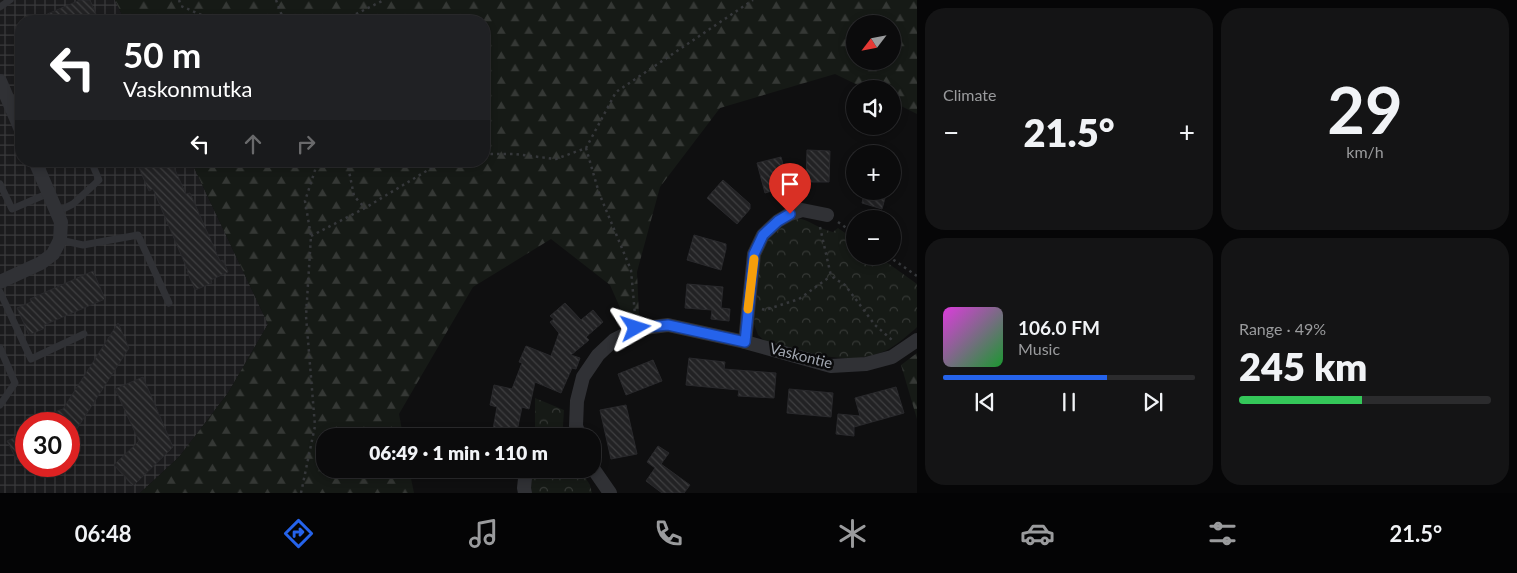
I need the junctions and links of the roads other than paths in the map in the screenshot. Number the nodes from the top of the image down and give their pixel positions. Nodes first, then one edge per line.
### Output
1 (8, 0) edge
2 (0, 7) edge
3 (0, 81) edge
4 (15, 108) edge
5 (38, 167) edge
6 (94, 167) edge
7 (0, 184) edge
8 (49, 193) junction
9 (57, 212) junction
10 (822, 214) road end
11 (60, 240) junction
12 (0, 282) edge
13 (0, 292) edge
14 (169, 303) dead end
15 (84, 334) dead end
16 (917, 340) edge
17 (745, 342) junction
18 (0, 348) edge
19 (0, 405) edge
20 (577, 428) edge
21 (525, 478) edge
22 (599, 478) edge
23 (607, 492) edge
24 (525, 493) edge

1 - 2 lane
3 - 4 street
5 - 8 street
6 - 9 lane
7 - 8 lane
8 - 9 street
9 - 11 street
10 - 17 street
11 - 12 street
11 - 14 lane
13 - 15 lane
16 - 17 street, Vaskontie
17 - 20 street, Vaskontie
18 - 19 lane
21 - 24 street
22 - 23 street

